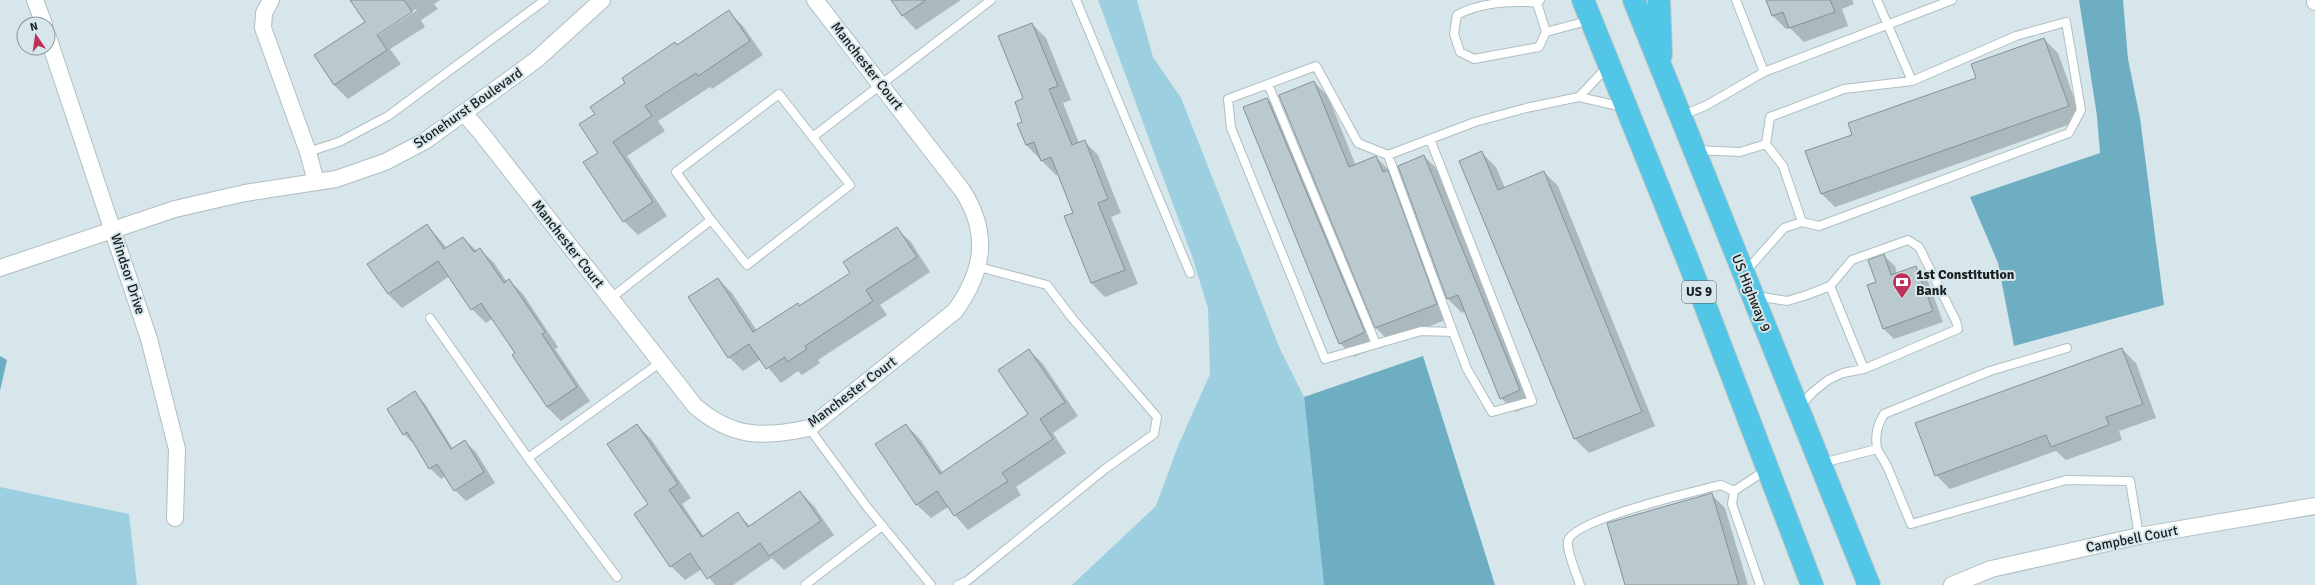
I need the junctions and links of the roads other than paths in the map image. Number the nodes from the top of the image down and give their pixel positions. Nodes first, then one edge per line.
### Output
1 (35, 0) edge
2 (271, 0) edge
3 (545, 0) edge
4 (602, 0) edge
5 (815, 0) edge
6 (991, 0) edge
7 (1076, 0) edge
8 (1634, 0) edge
9 (1659, 0) edge
10 (1736, 0) edge
11 (1877, 0) edge
12 (1952, 0) edge
13 (1539, 1) edge
14 (1939, 2) edge
15 (1587, 10) edge
16 (41, 16) edge
17 (1888, 25) junction
18 (1546, 32) junction
19 (54, 56) edge
20 (1609, 65) junction
21 (1662, 70) junction
22 (1764, 72) junction
23 (1912, 81) junction
24 (881, 84) junction
25 (1268, 84) junction
26 (1579, 97) junction
27 (1627, 108) junction
28 (464, 113) junction
29 (1681, 116) junction
30 (814, 136) junction
31 (1430, 139) junction
32 (1766, 144) junction
33 (1694, 150) junction
34 (308, 152) junction
35 (1388, 156) junction
36 (316, 182) junction
37 (711, 220) junction
38 (1802, 222) junction
39 (113, 229) junction
40 (0, 268) edge
41 (979, 268) junction
42 (1190, 273) dead end
43 (1743, 274) junction
44 (1830, 286) junction
45 (1752, 296) junction
46 (611, 298) junction
47 (430, 318) dead end
48 (1453, 332) junction
49 (1376, 344) junction
50 (2067, 348) dead end
51 (661, 362) junction
52 (1864, 369) junction
53 (1799, 408) junction
54 (809, 428) junction
55 (1877, 449) junction
56 (528, 458) junction
57 (1821, 463) junction
58 (1766, 470) junction
59 (1734, 491) junction
60 (2315, 506) edge
61 (175, 518) dead end
62 (882, 526) junction
63 (2139, 536) junction
64 (617, 577) dead end
65 (1977, 580) edge
66 (1807, 584) edge
67 (805, 585) edge
68 (931, 585) edge
69 (958, 585) edge
70 (1580, 585) edge
71 (1760, 585) edge
72 (1869, 585) edge
73 (1952, 585) edge

1 - 16 street
2 - 34 street
3 - 34 lane
4 - 28 street, Stonehurst Boulevard
5 - 24 street, Manchester Court
6 - 24 lane
7 - 42 lane
8 - 21 highway, US Highway 9
9 - 21 highway
10 - 22 lane
11 - 17 lane
12 - 14 lane
13 - 18 lane
13 - 18 lane
14 - 17 lane
15 - 18 lane
15 - 20 highway, US 9
17 - 22 lane
17 - 23 lane
19 - 39 street, Windsor Drive
20 - 26 lane
20 - 27 highway, US 9
21 - 29 highway, US Highway 9
22 - 29 lane
23 - 32 lane
23 - 38 lane
24 - 30 lane
24 - 41 street, Manchester Court
25 - 35 lane
25 - 49 lane
25 - 49 lane
26 - 27 lane
26 - 31 lane
27 - 58 highway, US 9
28 - 36 street, Stonehurst Boulevard
28 - 46 street, Manchester Court
29 - 33 highway, US Highway 9
30 - 37 lane
30 - 37 lane
31 - 35 lane
31 - 48 lane
32 - 33 lane
32 - 38 lane
33 - 43 highway, US Highway 9
34 - 36 street
35 - 48 lane
36 - 39 street, Stonehurst Boulevard
37 - 46 lane
38 - 43 lane
39 - 40 street, Stonehurst Boulevard
39 - 61 street, Windsor Drive
41 - 54 street, Manchester Court
41 - 69 lane
43 - 45 highway, US Highway 9
44 - 45 lane
44 - 52 lane
44 - 52 lane
45 - 53 highway, US Highway 9
46 - 51 street, Manchester Court
47 - 56 lane
48 - 49 lane
50 - 55 lane
51 - 54 street, Manchester Court
51 - 56 lane
52 - 53 lane
53 - 57 highway, US Highway 9
54 - 62 lane
55 - 57 lane
55 - 63 lane
56 - 64 lane
57 - 72 highway, US Highway 9
58 - 59 lane
58 - 66 highway, US 9
59 - 70 lane
59 - 71 lane
60 - 63 street, Campbell Court
62 - 67 lane
62 - 68 lane
63 - 65 street, Campbell Court
65 - 73 street, Campbell Court

